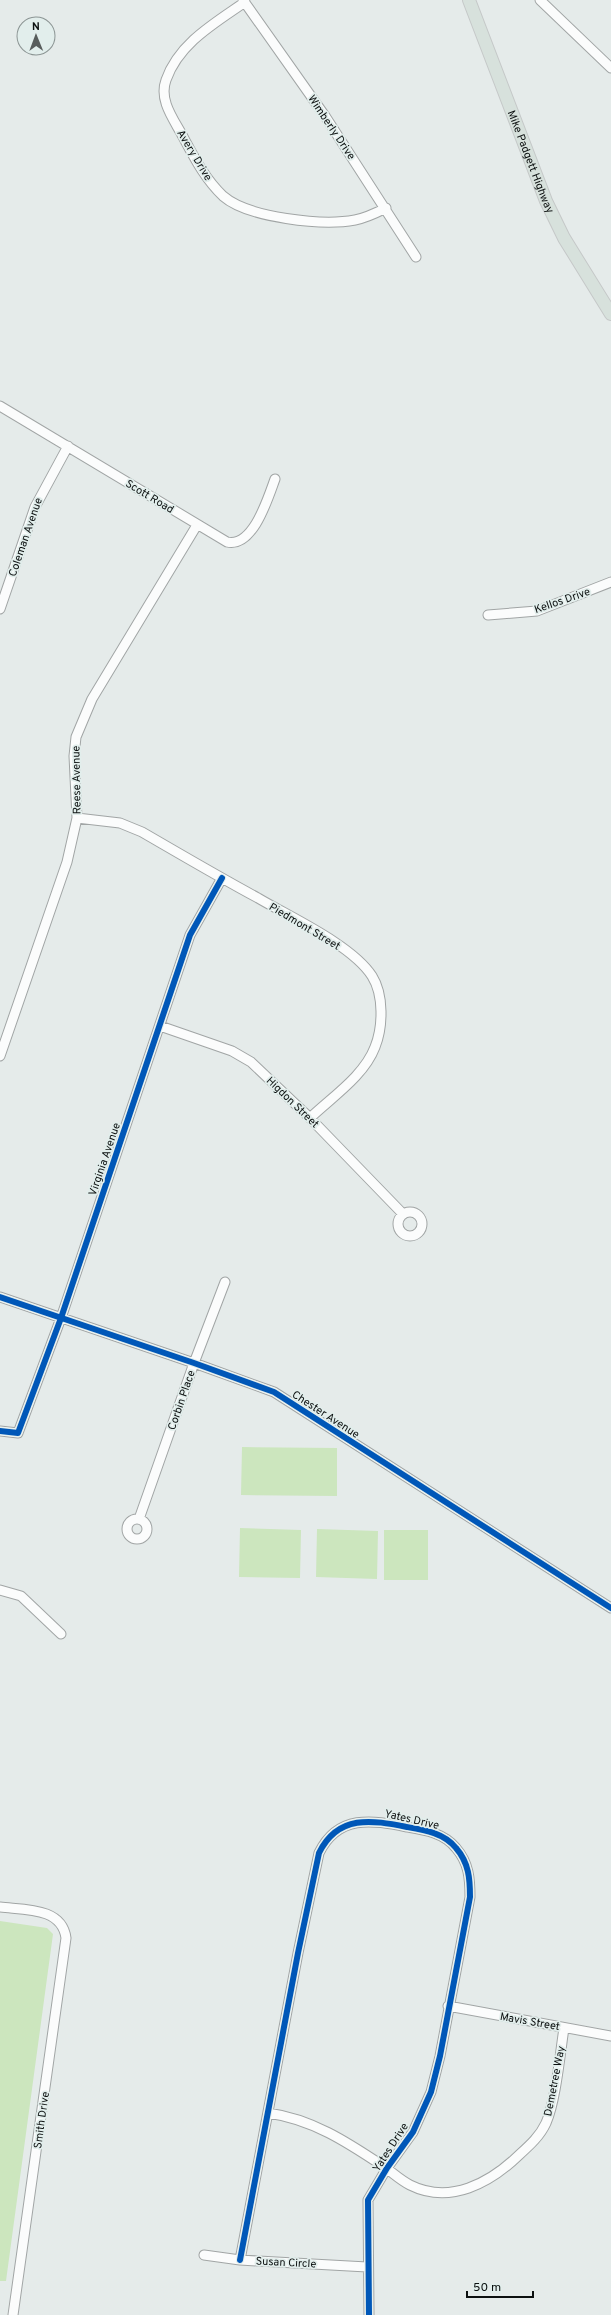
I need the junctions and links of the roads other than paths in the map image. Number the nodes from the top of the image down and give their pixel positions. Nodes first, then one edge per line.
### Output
1 (469, 0) edge
2 (540, 0) edge
3 (244, 1) edge
4 (611, 68) edge
5 (386, 208) junction
6 (416, 256) dead end
7 (611, 314) edge
8 (0, 406) edge
9 (68, 446) junction
10 (275, 479) dead end
11 (196, 524) junction
12 (611, 582) edge
13 (0, 610) edge
14 (488, 615) dead end
15 (77, 818) junction
16 (222, 878) junction
17 (160, 1026) junction
18 (0, 1056) edge
19 (310, 1118) junction
20 (403, 1214) dead end
21 (225, 1282) dead end
22 (0, 1297) edge
23 (61, 1318) junction
24 (194, 1363) junction
25 (0, 1431) edge
26 (139, 1519) dead end
27 (0, 1590) edge
28 (611, 1608) edge
29 (61, 1634) dead end
30 (0, 1907) edge
31 (448, 2006) junction
32 (564, 2028) junction
33 (611, 2036) edge
34 (268, 2113) junction
35 (387, 2168) junction
36 (204, 2255) dead end
37 (240, 2260) junction
38 (367, 2267) junction
39 (13, 2315) edge
40 (369, 2315) edge

1 - 7 main road, Mike Padgett Highway
2 - 4 street
3 - 5 street, Wimberly Drive
3 - 5 street, Avery Drive
5 - 6 street, Wimberly Drive
8 - 9 street, Scott Road
9 - 11 street, Scott Road
9 - 13 street, Coleman Avenue
10 - 11 street, Scott Road
11 - 15 street, Reese Avenue
12 - 14 street, Kellos Drive
15 - 16 street, Piedmont Street
15 - 18 street, Reese Avenue
16 - 17 street, Virginia Avenue
16 - 19 street, Piedmont Street
17 - 19 street, Higdon Street
17 - 23 street, Virginia Avenue
19 - 20 street, Higdon Street
21 - 24 street, Corbin Place
22 - 23 street, Chester Avenue
23 - 24 street, Chester Avenue
23 - 25 street, Virginia Avenue
24 - 26 street, Corbin Place
24 - 28 street, Chester Avenue
27 - 29 street
30 - 39 street, Smith Drive
31 - 32 street, Mavis Street
31 - 34 street, Yates Drive
31 - 35 street, Yates Drive
32 - 33 street, Mavis Street
32 - 35 street, Demetree Way
34 - 35 street, Demetree Way
34 - 37 street, Yates Drive
35 - 38 street, Yates Drive
36 - 37 street, Susan Circle
37 - 38 street, Susan Circle
38 - 40 street, Yates Drive

